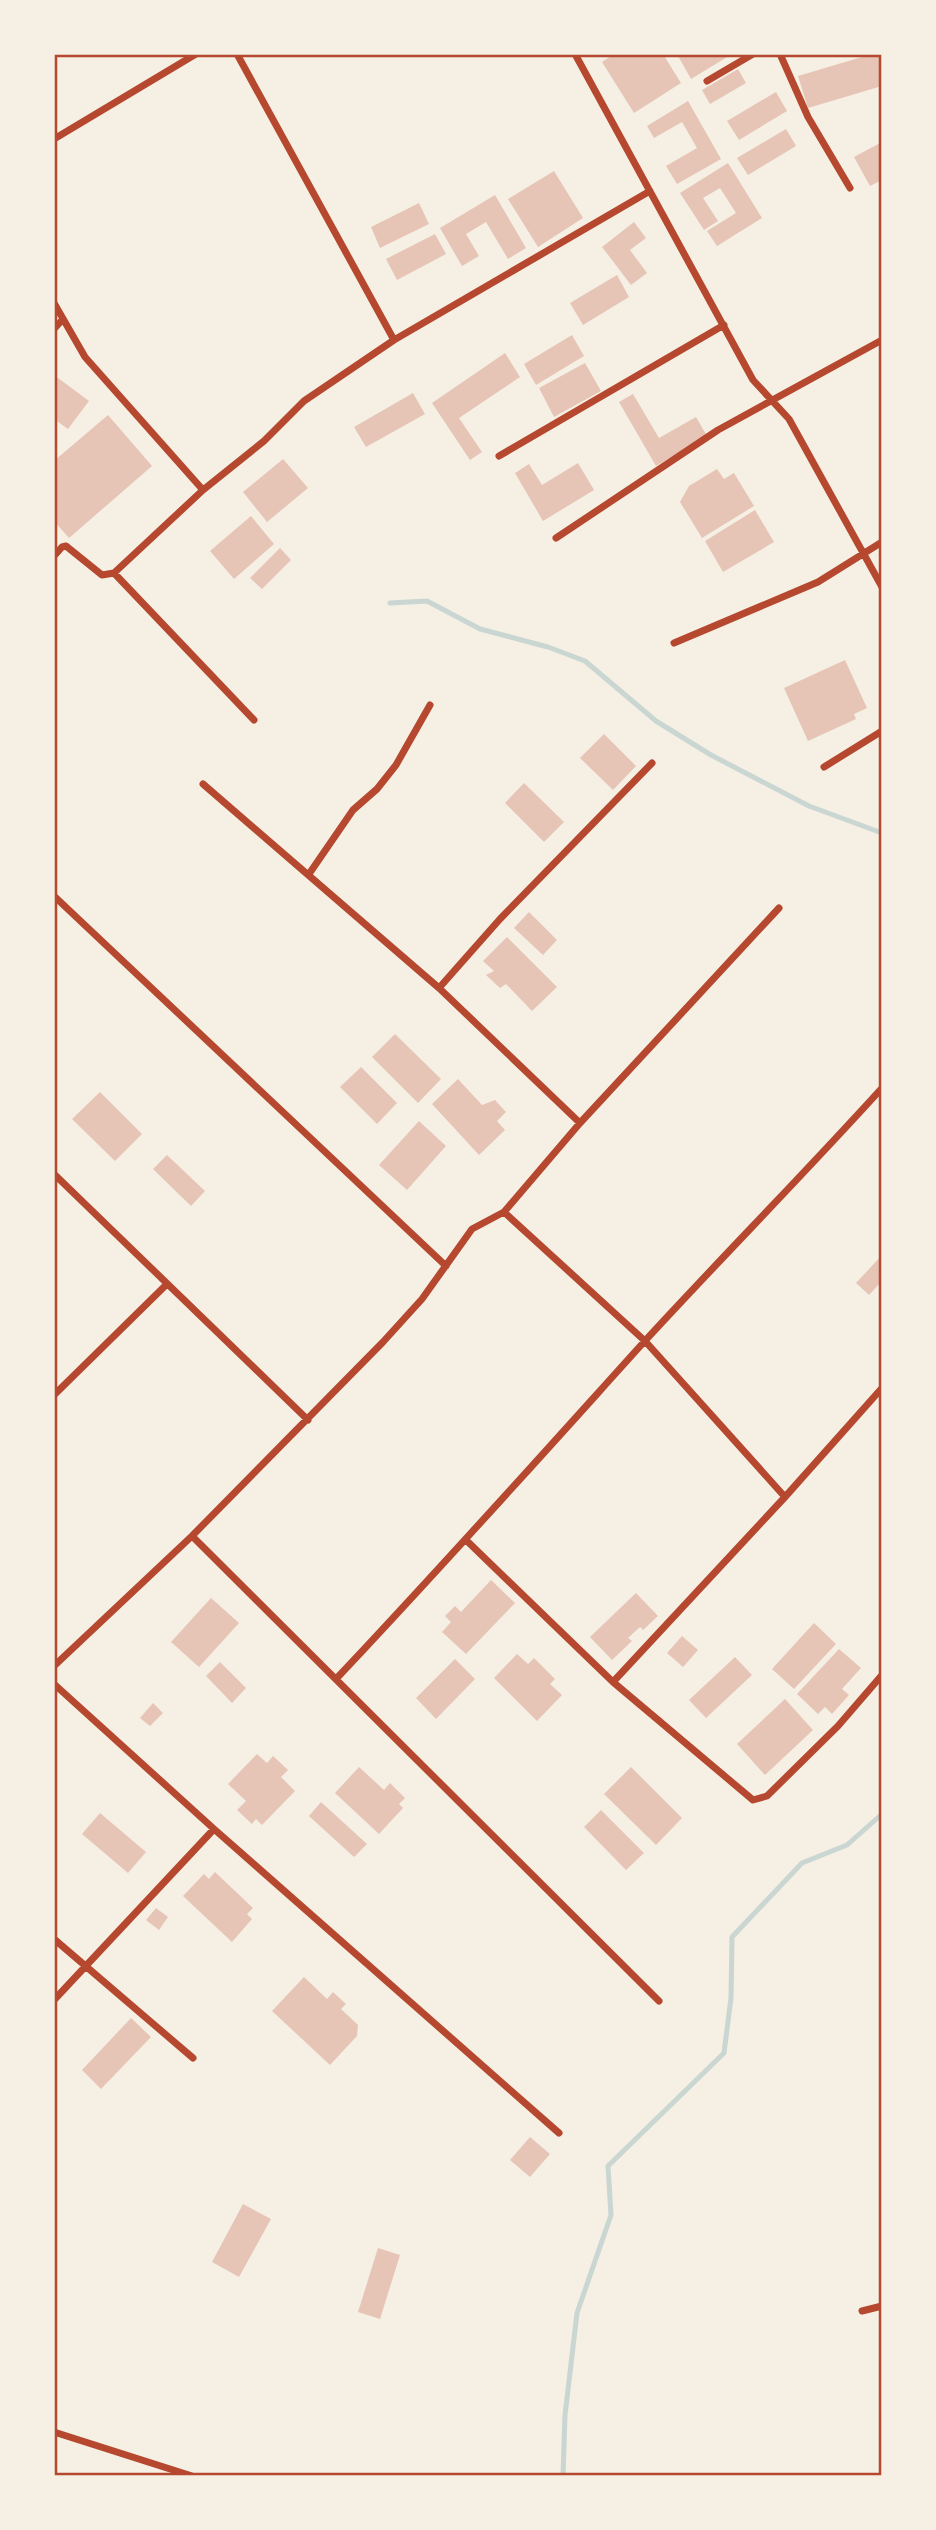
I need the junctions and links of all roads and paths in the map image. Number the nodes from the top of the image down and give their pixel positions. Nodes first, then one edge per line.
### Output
1 (196, 54) edge
2 (237, 54) edge
3 (753, 54) edge
4 (780, 54) edge
5 (579, 55) edge
6 (707, 80) dead end
7 (54, 139) edge
8 (850, 188) dead end
9 (650, 191) junction
10 (54, 303) edge
11 (63, 319) junction
12 (724, 325) junction
13 (54, 329) edge
14 (394, 340) junction
15 (882, 340) edge
16 (772, 400) junction
17 (499, 456) dead end
18 (203, 489) junction
19 (556, 538) dead end
20 (882, 542) edge
21 (864, 554) junction
22 (54, 556) edge
23 (114, 573) junction
24 (882, 587) edge
25 (674, 643) dead end
26 (430, 705) dead end
27 (254, 720) dead end
28 (882, 731) edge
29 (652, 762) dead end
30 (824, 767) dead end
31 (204, 784) dead end
32 (309, 874) junction
33 (54, 896) edge
34 (779, 908) dead end
35 (439, 988) junction
36 (882, 1088) edge
37 (580, 1123) junction
38 (54, 1174) edge
39 (504, 1212) junction
40 (446, 1266) junction
41 (167, 1284) junction
42 (645, 1341) junction
43 (882, 1388) edge
44 (54, 1395) edge
45 (308, 1420) junction
46 (785, 1497) junction
47 (192, 1536) junction
48 (467, 1541) junction
49 (54, 1666) edge
50 (882, 1675) edge
51 (336, 1679) junction
52 (612, 1682) junction
53 (54, 1684) edge
54 (214, 1829) junction
55 (54, 1939) edge
56 (86, 1967) junction
57 (54, 2000) edge
58 (659, 2001) dead end
59 (192, 2058) dead end
60 (559, 2133) dead end
61 (882, 2306) edge
62 (862, 2311) dead end
63 (54, 2432) edge
64 (192, 2476) edge

1 - 7 street
2 - 14 street
3 - 6 street
4 - 8 street
5 - 9 street
9 - 12 street
9 - 14 street
10 - 11 street
11 - 13 street
11 - 18 street
12 - 16 street
12 - 17 street
14 - 18 street
15 - 16 street
16 - 19 street
16 - 21 street
18 - 23 street
20 - 21 street
21 - 24 street
21 - 25 street
22 - 23 street
23 - 27 street
26 - 32 street
28 - 30 street
29 - 35 street
31 - 32 street
32 - 35 street
33 - 40 street
34 - 37 street
35 - 37 street
36 - 42 street
37 - 39 street
38 - 41 street
39 - 40 street
39 - 42 street
40 - 45 street
41 - 44 street
41 - 45 street
42 - 46 street
42 - 48 street
43 - 46 street
45 - 47 street
46 - 52 street
47 - 49 street
47 - 51 street
48 - 51 street
48 - 52 street
50 - 52 street
51 - 58 street
53 - 54 street
54 - 56 street
54 - 60 street
55 - 56 street
56 - 57 street
56 - 59 street
61 - 62 street
63 - 64 street

